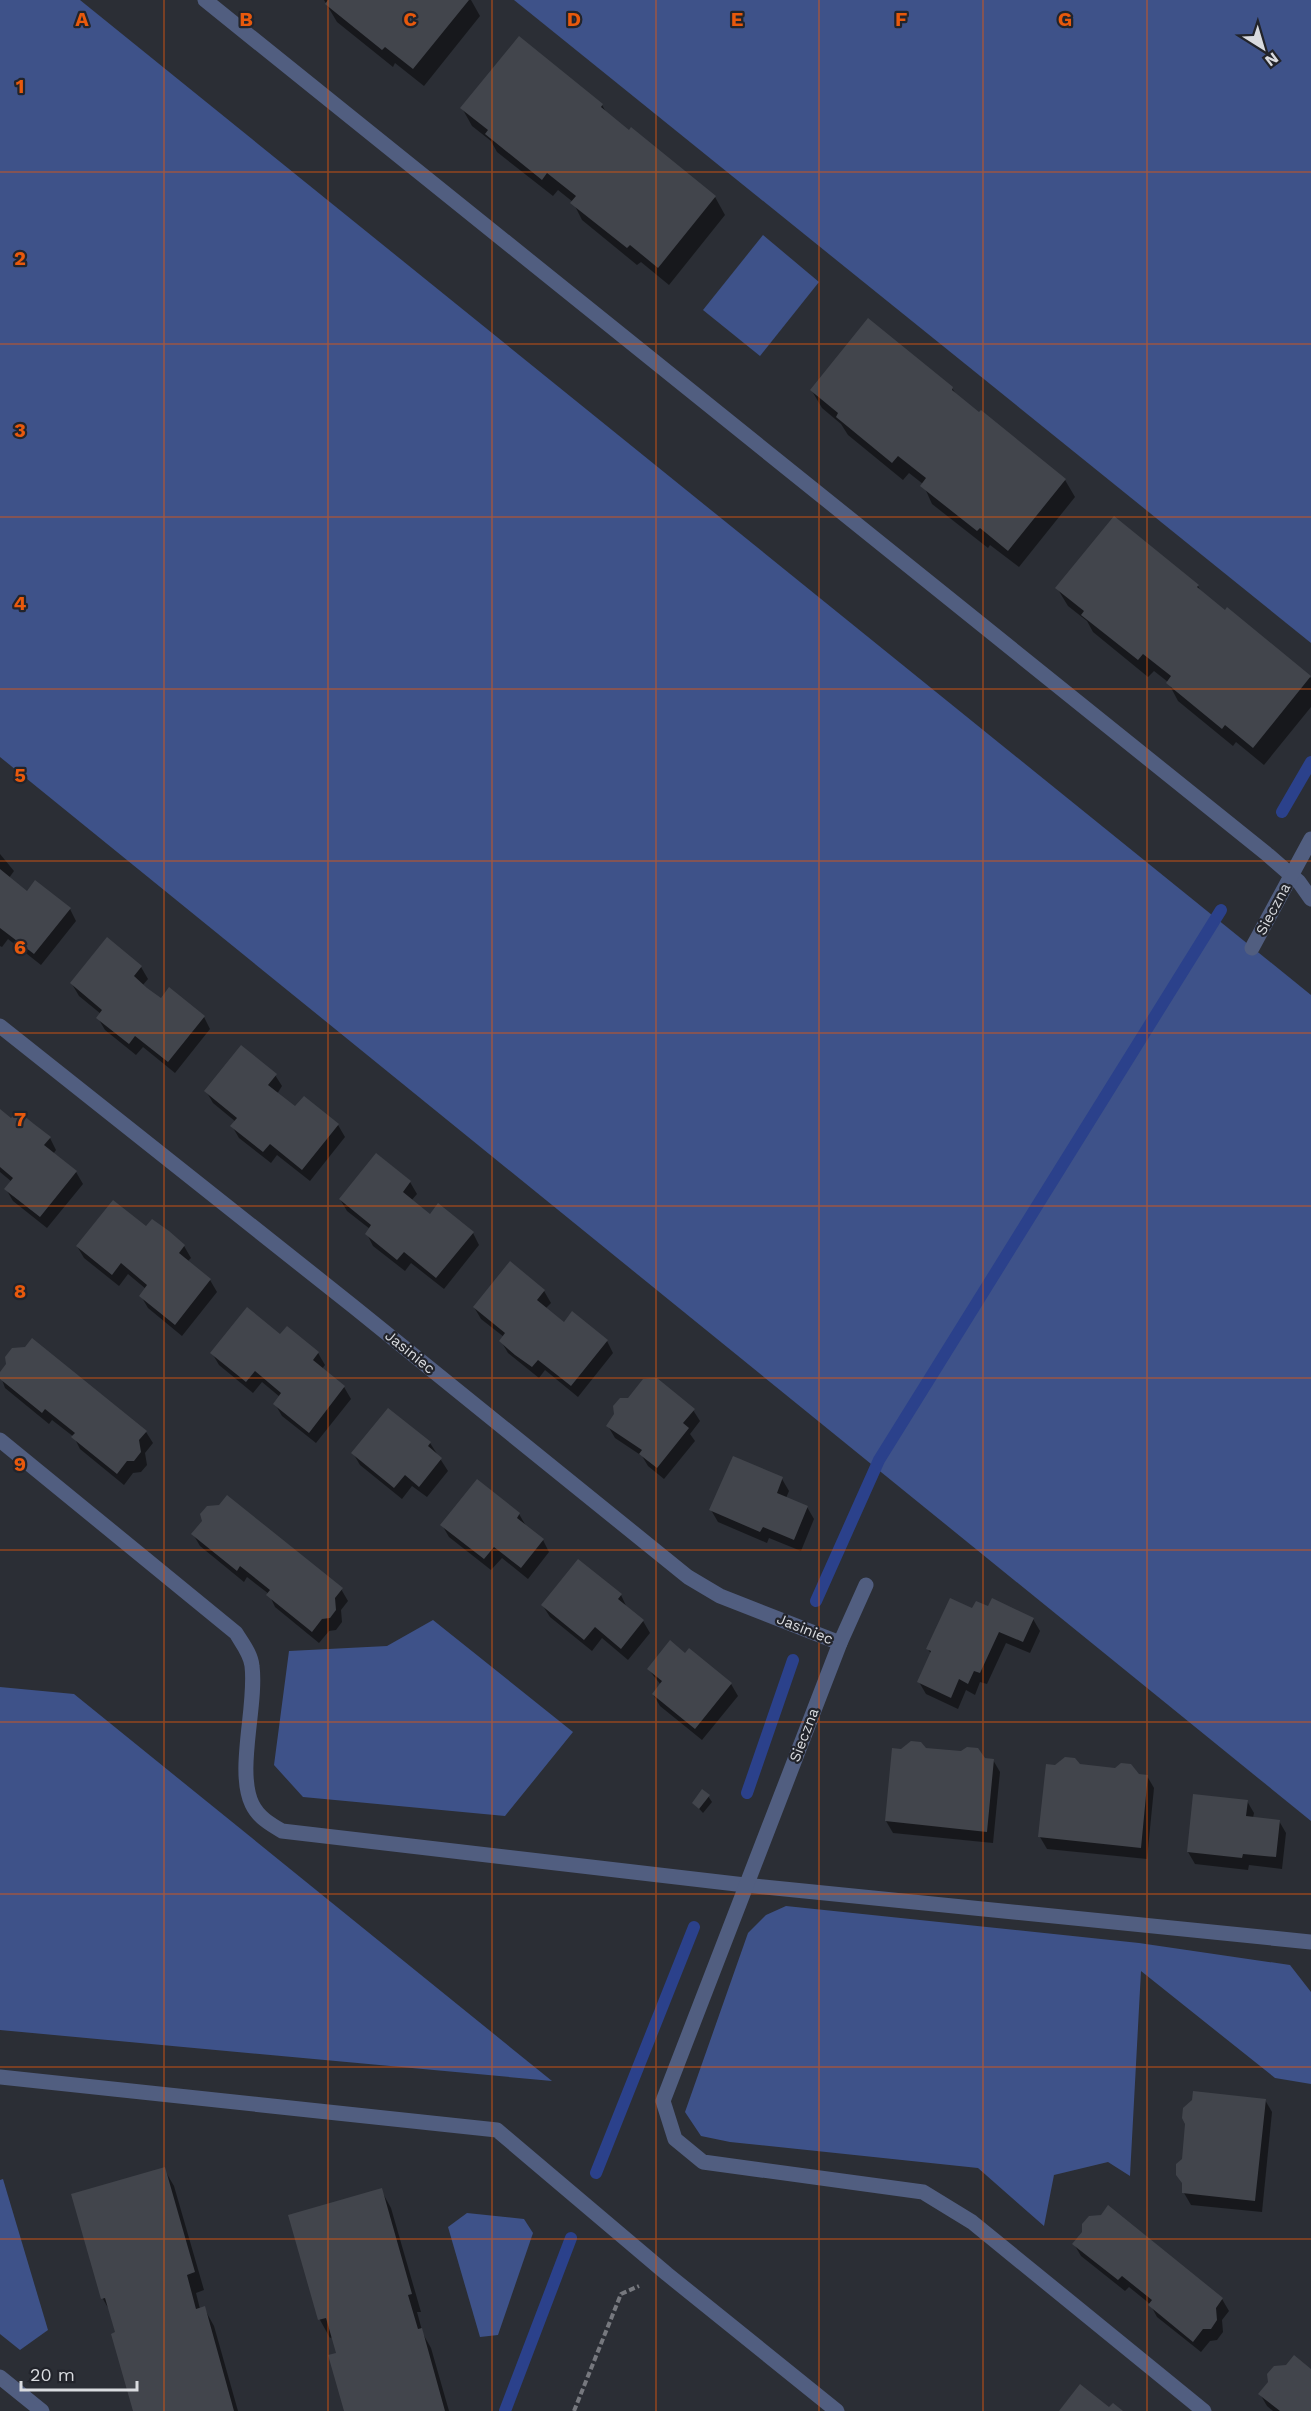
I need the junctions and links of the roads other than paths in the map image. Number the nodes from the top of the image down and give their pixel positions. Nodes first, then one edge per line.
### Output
1 (206, 0) edge
2 (1311, 839) edge
3 (1292, 875) junction
4 (1311, 899) edge
5 (1252, 948) dead end
6 (0, 1026) edge
7 (0, 1440) edge
8 (866, 1585) dead end
9 (840, 1643) junction
10 (745, 1886) junction
11 (1311, 1942) edge
12 (0, 2078) edge
13 (0, 2377) edge
14 (42, 2411) edge
15 (837, 2411) edge
16 (1204, 2411) edge

1 - 3 street
2 - 3 street, Sieczna
3 - 4 street
3 - 5 street, Sieczna
6 - 9 street, Jasiniec
7 - 10 street
8 - 9 street, Sieczna
9 - 10 street, Sieczna
10 - 11 street
10 - 16 street, Sieczna
12 - 15 street
13 - 14 street

